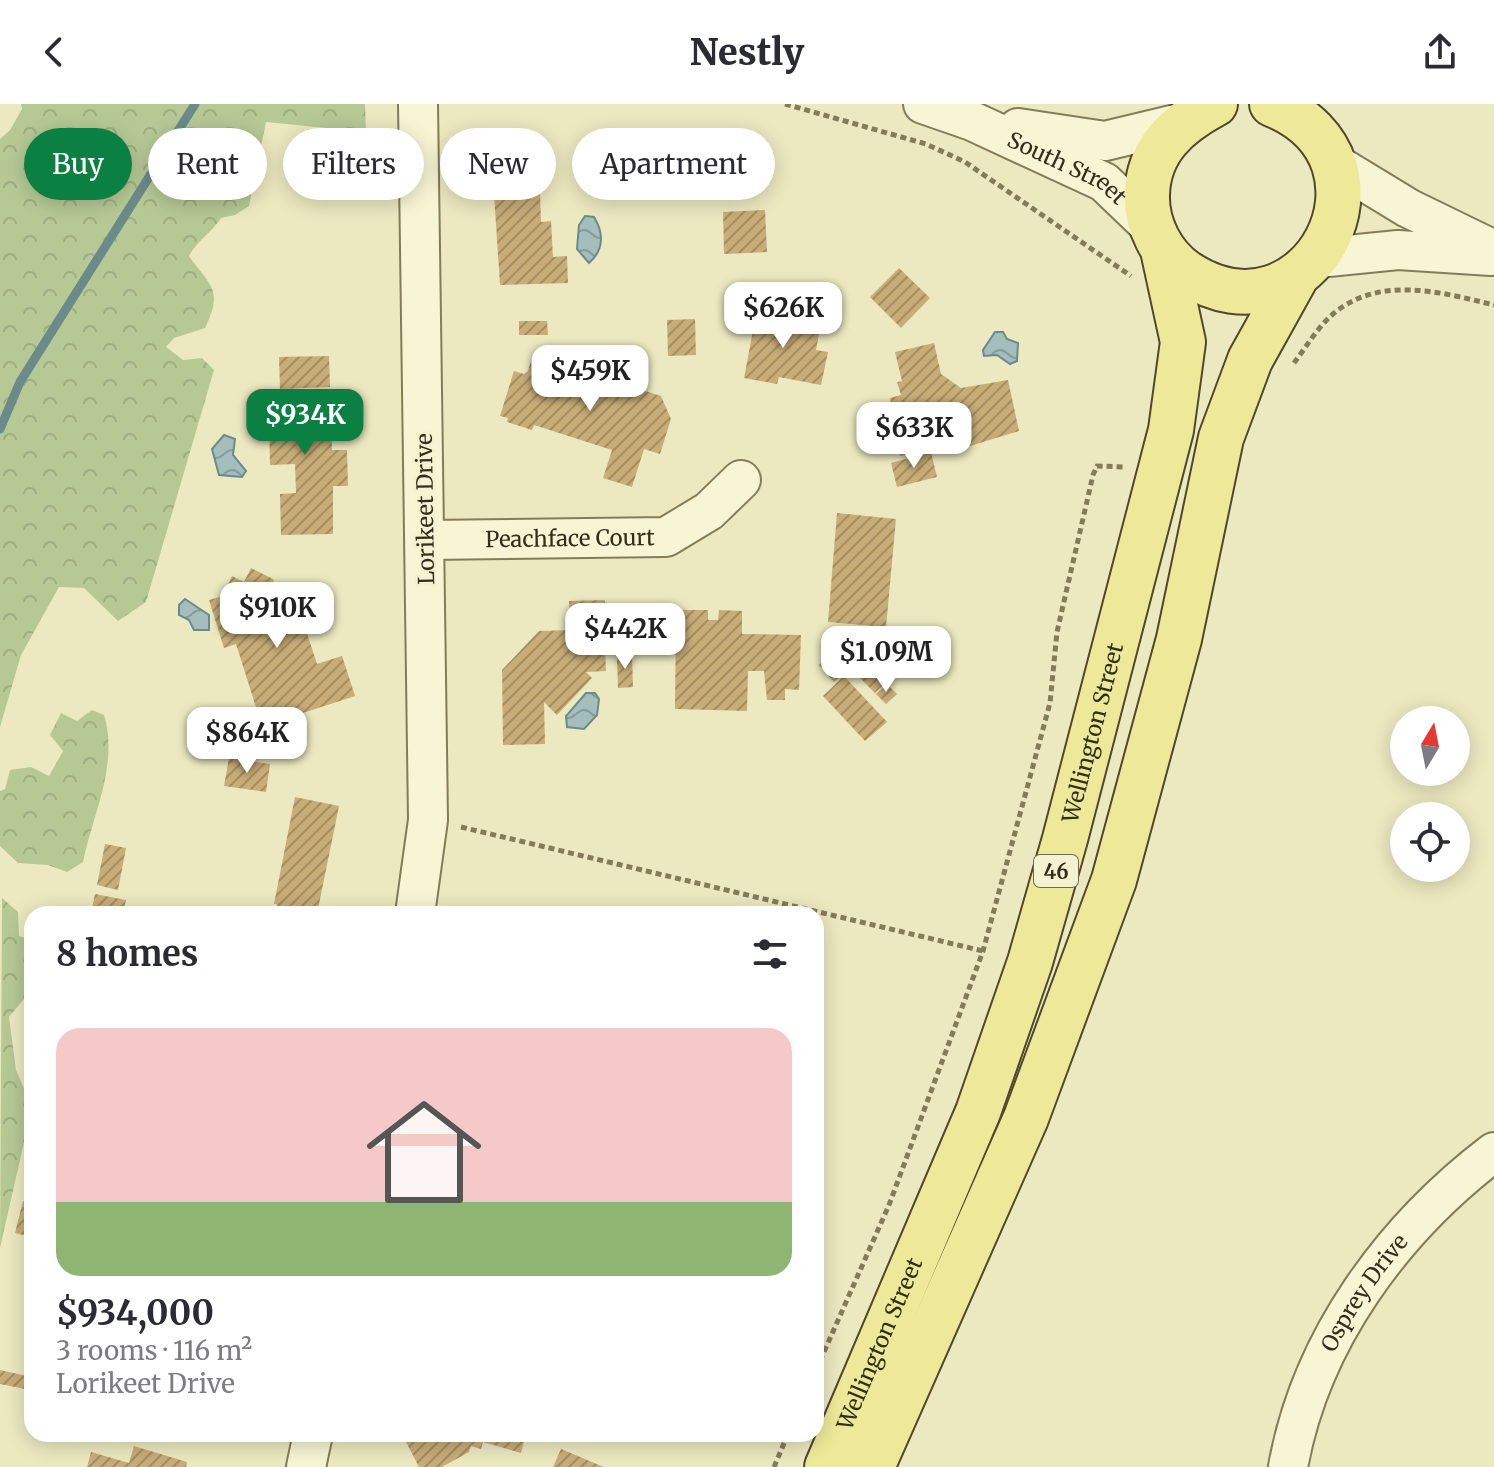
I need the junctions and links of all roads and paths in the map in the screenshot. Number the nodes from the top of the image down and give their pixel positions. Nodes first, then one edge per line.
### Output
1 (418, 104) edge
2 (785, 104) edge
3 (923, 104) edge
4 (1272, 104) edge
5 (1197, 114) edge
6 (972, 121) junction
7 (1325, 134) edge
8 (1158, 240) junction
9 (1494, 250) edge
10 (1494, 256) edge
11 (1307, 267) junction
12 (1135, 283) dead end
13 (1494, 305) edge
14 (1284, 375) dead end
15 (1129, 452) dead end
16 (741, 480) dead end
17 (426, 540) junction
18 (428, 820) junction
19 (416, 906) edge
20 (792, 906) edge
21 (824, 913) edge
22 (983, 951) junction
23 (1494, 1152) edge
24 (824, 1352) edge
25 (311, 1442) edge
26 (785, 1442) edge
27 (306, 1467) edge
28 (774, 1467) edge
29 (827, 1467) edge
30 (872, 1467) edge
31 (1288, 1467) edge

1 - 17 street, Lorikeet Drive
2 - 12 path
3 - 6 street, South Street
4 - 7 main road
5 - 6 street, South Street
5 - 8 main road, Wellington Street / 46
6 - 8 street, South Street
7 - 9 street
7 - 11 main road, Wellington Street / 46
8 - 11 main road
8 - 29 main road, Wellington Street / 46
10 - 11 street
11 - 30 main road, Wellington Street / 46
13 - 14 path
15 - 22 path
16 - 17 street, Peachface Court
17 - 18 street, Lorikeet Drive
18 - 19 street, Lorikeet Drive
18 - 20 path
21 - 22 path
22 - 24 path
23 - 31 street, Osprey Drive
25 - 27 street
26 - 28 path

